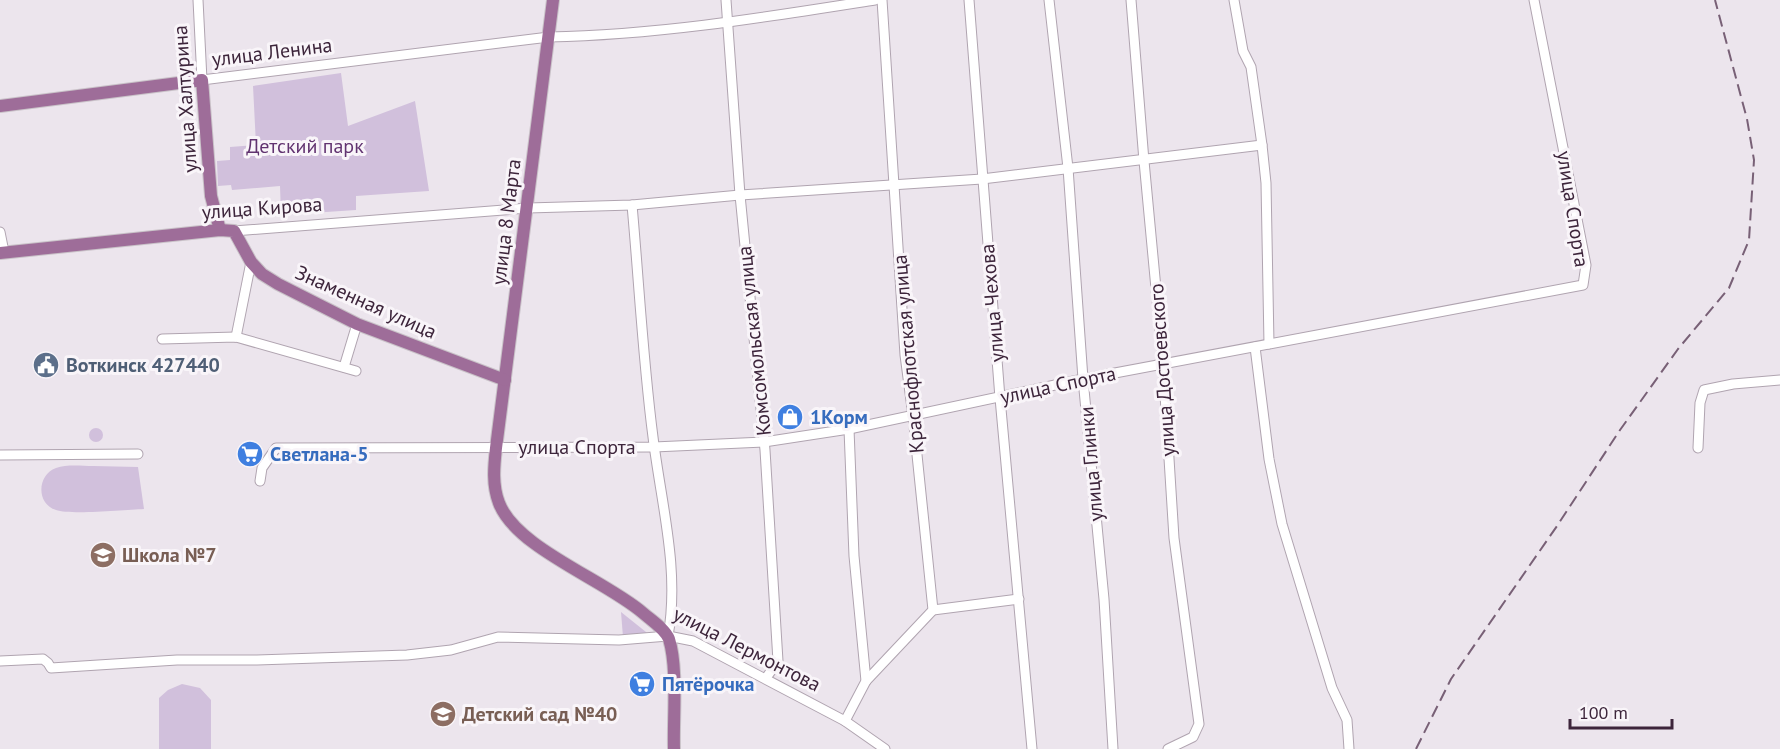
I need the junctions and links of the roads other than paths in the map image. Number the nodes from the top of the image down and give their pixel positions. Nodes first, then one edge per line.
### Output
1 (198, 0) edge
2 (554, 0) edge
3 (726, 0) edge
4 (875, 0) edge
5 (882, 0) edge
6 (969, 0) edge
7 (1049, 0) edge
8 (1131, 0) edge
9 (1234, 0) edge
10 (1534, 0) edge
11 (727, 23) junction
12 (549, 38) junction
13 (202, 80) junction
14 (0, 106) edge
15 (1262, 145) junction
16 (1144, 160) junction
17 (1068, 168) junction
18 (982, 179) junction
19 (893, 184) junction
20 (740, 195) junction
21 (633, 206) junction
22 (528, 208) junction
23 (220, 230) junction
24 (234, 231) junction
25 (0, 232) edge
26 (2, 253) edge
27 (251, 262) junction
28 (357, 324) junction
29 (236, 337) junction
30 (162, 339) dead end
31 (1269, 344) junction
32 (1255, 347) junction
33 (1163, 363) junction
34 (344, 367) junction
35 (356, 371) dead end
36 (1083, 379) junction
37 (505, 380) junction
38 (1780, 380) edge
39 (1000, 398) junction
40 (913, 416) junction
41 (849, 429) junction
42 (764, 442) junction
43 (654, 447) junction
44 (496, 448) junction
45 (1698, 448) dead end
46 (138, 454) dead end
47 (0, 455) edge
48 (260, 481) dead end
49 (1019, 599) junction
50 (933, 610) junction
51 (668, 636) junction
52 (0, 661) edge
53 (766, 678) junction
54 (866, 681) junction
55 (845, 721) junction
56 (674, 749) edge
57 (885, 749) edge
58 (1032, 749) edge
59 (1113, 749) edge
60 (1168, 749) edge
61 (1349, 749) edge

1 - 13 street, улица Халтурина
2 - 12 main road, улица 8 Марта
3 - 11 street, Комсомольская улица
4 - 11 street, улица Ленина
5 - 19 street, Краснофлотская улица
6 - 18 street, улица Чехова
7 - 17 street, улица Глинки
8 - 16 street, улица Достоевского
9 - 15 street
10 - 31 street, улица Спорта
11 - 12 street, улица Ленина
11 - 20 street, Комсомольская улица
12 - 13 street, улица Ленина
12 - 22 main road, улица 8 Марта
13 - 14 main road, улица Ленина
13 - 23 main road, улица Халтурина
15 - 16 street, улица Кирова
15 - 31 street
16 - 17 street, улица Кирова
16 - 33 street, улица Достоевского
17 - 18 street, улица Кирова
17 - 36 street, улица Глинки
18 - 19 street, улица Кирова
18 - 39 street, улица Чехова
19 - 20 street, улица Кирова
19 - 40 street, Краснофлотская улица
20 - 21 street, улица Кирова
20 - 42 street, Комсомольская улица
21 - 22 street, улица Кирова
21 - 43 street
22 - 24 street, улица Кирова
22 - 37 main road, улица 8 Марта
23 - 24 main road, улица Кирова
23 - 26 main road, улица Кирова
24 - 27 main road, Знаменная улица
25 - 26 street
27 - 28 main road, Знаменная улица
27 - 29 street
28 - 34 street
28 - 37 main road, Знаменная улица
29 - 30 street
29 - 34 street
31 - 32 street, улица Спорта
32 - 33 street, улица Спорта
32 - 61 street
33 - 36 street, улица Спорта
33 - 60 street, улица Достоевского
34 - 35 street
36 - 39 street, улица Спорта
36 - 59 street, улица Глинки
37 - 44 main road, улица 8 Марта
38 - 45 street
39 - 40 street, улица Спорта
39 - 49 street, улица Чехова
40 - 41 street, улица Спорта
40 - 50 street, Краснофлотская улица
41 - 42 street, улица Спорта
41 - 54 street
42 - 43 street, улица Спорта
42 - 53 street, Комсомольская улица
43 - 44 street, улица Спорта
43 - 51 street
44 - 48 street, улица Спорта
44 - 51 main road, улица Лермонтова
46 - 47 street
49 - 50 street
49 - 58 street, улица Чехова
50 - 54 street
51 - 52 street
51 - 53 street, улица Лермонтова
51 - 56 main road
53 - 55 street, улица Лермонтова
54 - 55 street
55 - 57 street, улица Лермонтова

